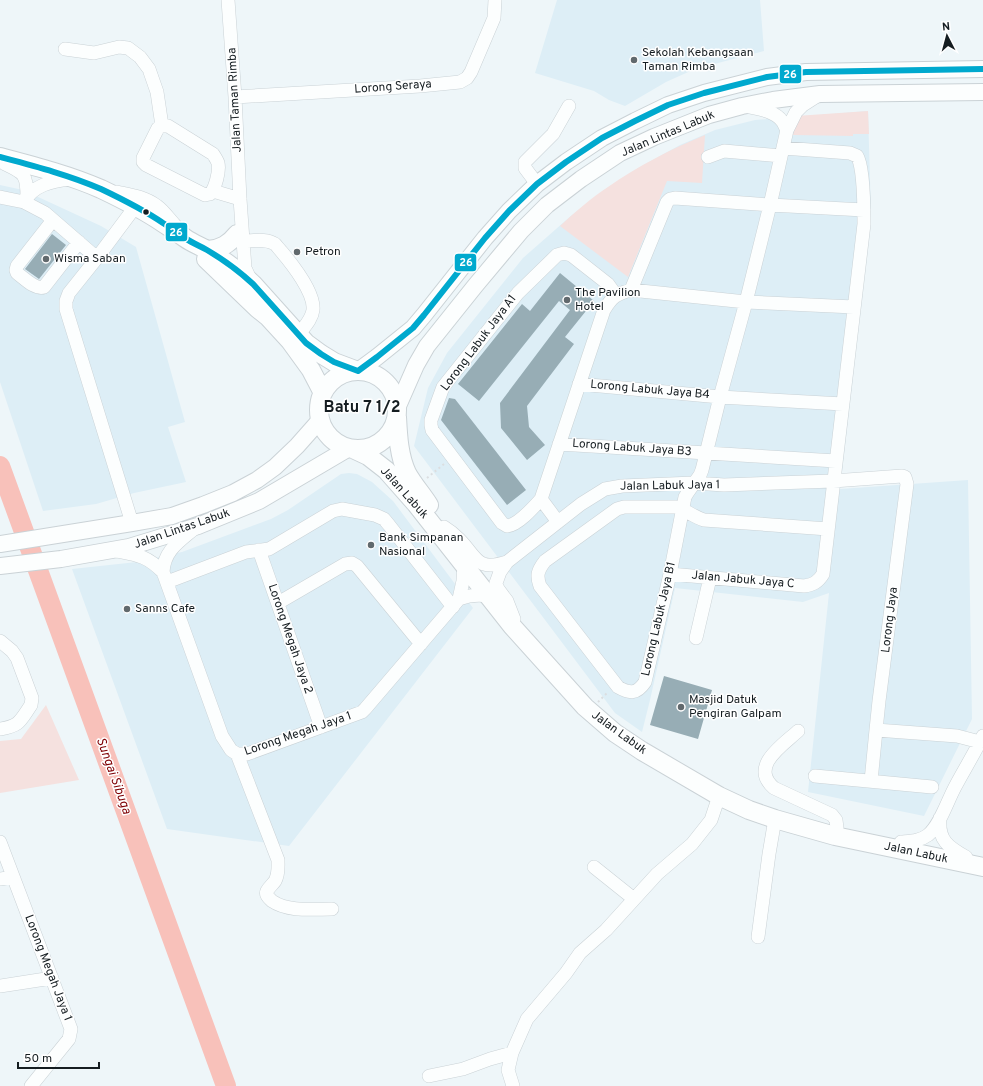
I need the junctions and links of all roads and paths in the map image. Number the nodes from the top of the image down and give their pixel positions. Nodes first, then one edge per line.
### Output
1 (228, 0) edge
2 (495, 0) edge
3 (65, 49) dead end
4 (983, 65) edge
5 (964, 69) junction
6 (983, 69) edge
7 (983, 92) edge
8 (820, 94) junction
9 (235, 97) junction
10 (569, 106) dead end
11 (742, 106) junction
12 (162, 126) junction
13 (786, 130) junction
14 (782, 152) junction
15 (708, 157) dead end
16 (0, 158) edge
17 (75, 179) junction
18 (537, 184) junction
19 (102, 190) junction
20 (213, 191) junction
21 (0, 197) edge
22 (26, 199) junction
23 (240, 199) junction
24 (770, 206) junction
25 (135, 207) junction
26 (864, 210) junction
27 (53, 220) junction
28 (241, 238) junction
29 (186, 239) junction
30 (79, 242) junction
31 (97, 258) junction
32 (211, 259) junction
33 (234, 268) junction
34 (253, 284) junction
35 (631, 290) junction
36 (616, 295) junction
37 (746, 302) junction
38 (854, 307) junction
39 (268, 317) junction
40 (294, 338) junction
41 (358, 371) junction
42 (579, 384) junction
43 (323, 393) junction
44 (720, 397) junction
45 (843, 404) junction
46 (398, 412) junction
47 (320, 420) junction
48 (559, 444) junction
49 (351, 449) junction
50 (705, 453) junction
51 (453, 457) junction
52 (836, 461) junction
53 (833, 481) junction
54 (694, 483) junction
55 (416, 486) junction
56 (541, 499) junction
57 (683, 510) junction
58 (558, 522) junction
59 (132, 523) junction
60 (198, 526) junction
61 (444, 527) junction
62 (828, 529) junction
63 (1, 544) edge
64 (110, 550) junction
65 (259, 550) junction
66 (507, 562) junction
67 (464, 564) junction
68 (4, 566) edge
69 (670, 574) junction
70 (165, 577) junction
71 (710, 578) junction
72 (488, 596) junction
73 (278, 603) junction
74 (456, 603) junction
75 (514, 619) junction
76 (696, 638) dead end
77 (1, 643) edge
78 (421, 644) junction
79 (321, 727) junction
80 (0, 729) edge
81 (876, 730) junction
82 (798, 732) dead end
83 (982, 739) edge
84 (237, 754) junction
85 (815, 776) dead end
86 (872, 781) junction
87 (932, 787) dead end
88 (719, 796) junction
89 (940, 818) junction
90 (775, 819) junction
91 (837, 828) junction
92 (0, 842) edge
93 (902, 842) junction
94 (974, 858) edge
95 (594, 867) dead end
96 (983, 867) edge
97 (13, 877) junction
98 (0, 879) edge
99 (634, 900) junction
100 (332, 909) dead end
101 (758, 937) dead end
102 (52, 978) junction
103 (0, 986) edge
104 (512, 1053) junction
105 (429, 1076) dead end
106 (31, 1086) edge
107 (513, 1086) edge

1 - 9 street, Jalan Taman Rimba
2 - 9 street, Lorong Seraya
3 - 12 street
4 - 5 street
5 - 6 main road, Jalan Lintas Labuk
5 - 18 main road, Jalan Lintas Labuk
7 - 8 main road, Jalan Lintas Labuk
8 - 11 main road, Jalan Lintas Labuk
8 - 13 street, Lorong Labuk Jaya B1
9 - 23 street, Jalan Taman Rimba
10 - 18 street
11 - 13 street
11 - 46 main road, Jalan Lintas Labuk
12 - 20 street
12 - 20 street
13 - 14 street, Lorong Labuk Jaya B1
14 - 15 street
14 - 24 street, Lorong Labuk Jaya B1
14 - 26 street
16 - 17 highway
16 - 22 street
17 - 19 highway
17 - 22 street
18 - 41 main road, Jalan Lintas Labuk
19 - 25 highway
19 - 29 street
20 - 23 street
21 - 22 street
22 - 27 street
23 - 28 street, Jalan Taman Rimba
24 - 26 street
24 - 35 street
24 - 37 street, Lorong Labuk Jaya B1
25 - 29 highway
25 - 31 street
26 - 38 street
27 - 30 street
27 - 30 street
28 - 32 highway
28 - 33 street, Jalan Taman Rimba
28 - 34 street, Jalan Taman Rimba
28 - 40 street
29 - 32 highway
30 - 31 street
31 - 59 street
32 - 33 highway
32 - 39 highway
33 - 34 highway
33 - 39 highway
34 - 40 highway
35 - 36 street
35 - 37 street
36 - 42 street
36 - 51 street, Lorong Labuk Jaya A1
37 - 38 street
37 - 44 street, Lorong Labuk Jaya B1
38 - 45 street
39 - 40 highway
40 - 41 highway
40 - 43 highway
41 - 43 highway
41 - 46 highway
42 - 44 street, Lorong Labuk Jaya B4
42 - 48 street
43 - 47 highway
44 - 45 street, Lorong Labuk Jaya B4
44 - 50 street, Lorong Labuk Jaya B1
45 - 52 street
46 - 49 highway
46 - 55 highway, Jalan Labuk
47 - 49 highway
47 - 59 main road, Jalan Lintas Labuk
48 - 50 street, Lorong Labuk Jaya B3
48 - 56 street
49 - 60 main road, Jalan Lintas Labuk
49 - 67 highway, Jalan Labuk
50 - 52 street, Lorong Labuk Jaya B3
50 - 54 street, Lorong Labuk Jaya B1
51 - 55 path
51 - 56 street, Lorong Labuk Jaya A1
52 - 53 street
53 - 54 street, Jalan Labuk Jaya 1
53 - 62 street
53 - 81 street, Lorong Jaya
54 - 57 street, Lorong Labuk Jaya B1
54 - 58 street, Jalan Labuk Jaya 1
55 - 61 highway, Jalan Labuk
56 - 58 street
57 - 62 street
57 - 69 street, Lorong Labuk Jaya B1
57 - 69 street, Lorong Labuk Jaya B1
58 - 66 street, Jalan Labuk Jaya 1
59 - 63 main road, Jalan Lintas Labuk
60 - 64 main road, Jalan Lintas Labuk
60 - 70 street
61 - 66 street
61 - 75 highway, Jalan Labuk
62 - 71 street, Jalan Jabuk Jaya C
64 - 68 main road, Jalan Lintas Labuk
64 - 70 street
65 - 70 street
65 - 73 street, Lorong Megah Jaya 2
65 - 74 street
66 - 75 street
67 - 72 highway, Jalan Labuk
67 - 74 street, Lorong Megah Jaya 1
69 - 71 street, Jalan Jabuk Jaya C
70 - 84 street, Lorong Megah Jaya 1
71 - 76 street
72 - 74 street
72 - 88 highway, Jalan Labuk
73 - 78 street
73 - 79 street, Lorong Megah Jaya 2
74 - 78 street, Lorong Megah Jaya 1
75 - 91 highway, Jalan Labuk
77 - 80 street
78 - 79 street, Lorong Megah Jaya 1
79 - 84 street, Lorong Megah Jaya 1
81 - 83 street
81 - 86 street
82 - 91 street
83 - 89 street
84 - 100 street
85 - 86 street
86 - 87 street
88 - 90 highway, Jalan Labuk
88 - 99 street
89 - 93 street
89 - 94 street
90 - 96 highway, Jalan Labuk
90 - 101 street
91 - 93 highway, Jalan Labuk
92 - 97 street, Lorong Megah Jaya 1
93 - 94 highway, Jalan Labuk
95 - 99 street
97 - 98 street
97 - 102 street, Lorong Megah Jaya 1
99 - 104 street
102 - 103 street
102 - 106 street, Lorong Megah Jaya 1
104 - 105 street
104 - 107 street

